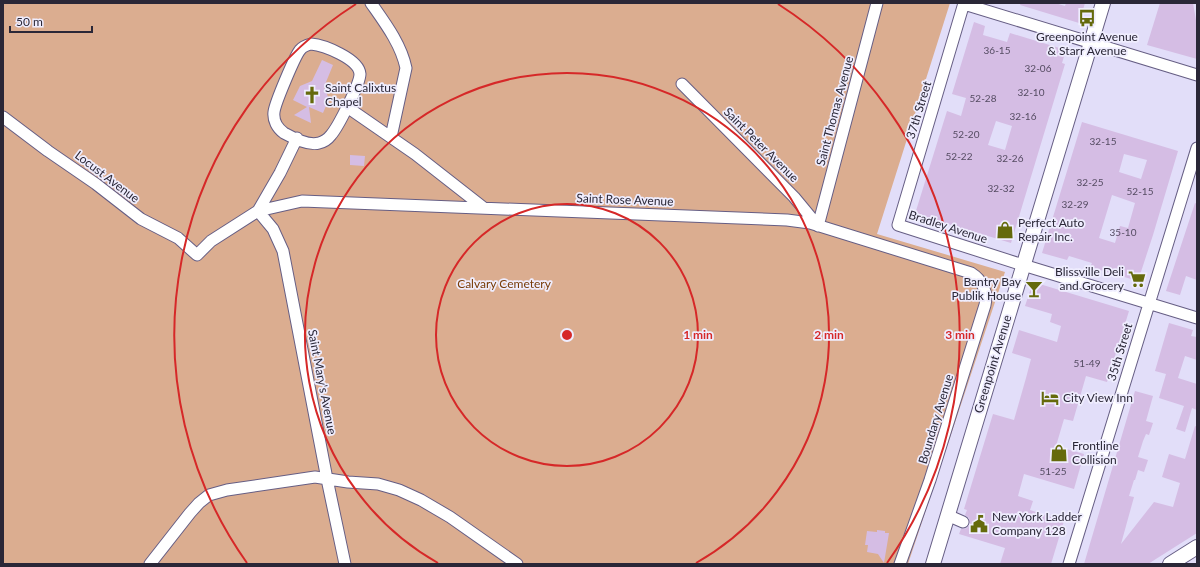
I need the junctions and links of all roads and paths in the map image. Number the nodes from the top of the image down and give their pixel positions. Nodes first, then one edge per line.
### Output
1 (371, 3) edge
2 (877, 3) edge
3 (1103, 3) edge
4 (964, 4) edge
5 (1091, 43) junction
6 (1197, 75) edge
7 (682, 84) dead end
8 (347, 107) junction
9 (3, 117) edge
10 (391, 137) junction
11 (297, 138) junction
12 (1197, 148) edge
13 (484, 208) junction
14 (258, 211) junction
15 (898, 225) joint
16 (818, 226) junction
17 (1023, 265) junction
18 (980, 281) joint
19 (1149, 303) junction
20 (1197, 318) edge
21 (327, 479) junction
22 (947, 515) junction
23 (963, 522) dead end
24 (1197, 547) edge
25 (150, 564) edge
26 (345, 564) edge
27 (517, 564) edge
28 (900, 564) edge
29 (933, 564) edge
30 (1069, 564) edge
31 (1170, 564) edge

1 - 10 street
2 - 16 street, Saint Thomas Avenue
3 - 5 main road, Greenpoint Avenue
4 - 5 street
4 - 15 street, 37th Street
5 - 6 street
5 - 17 main road, Greenpoint Avenue
7 - 16 street, Saint Peter Avenue
8 - 10 street
8 - 11 street
8 - 11 street
9 - 14 street, Locust Avenue
10 - 13 street
11 - 14 street
12 - 19 street, 35th Street
13 - 14 street, Saint Rose Avenue
13 - 16 street, Saint Rose Avenue
14 - 21 street, Saint Mary's Avenue
15 - 17 street, Bradley Avenue
16 - 18 street, Saint Rose Avenue
17 - 19 street, Bradley Avenue
17 - 22 main road, Greenpoint Avenue
18 - 28 street, Boundary Avenue
19 - 20 street, Bradley Avenue
19 - 30 street, 35th Street
21 - 25 street
21 - 26 street, Saint Mary's Avenue
21 - 27 street
22 - 23 street
22 - 29 main road, Greenpoint Avenue
24 - 31 main road

